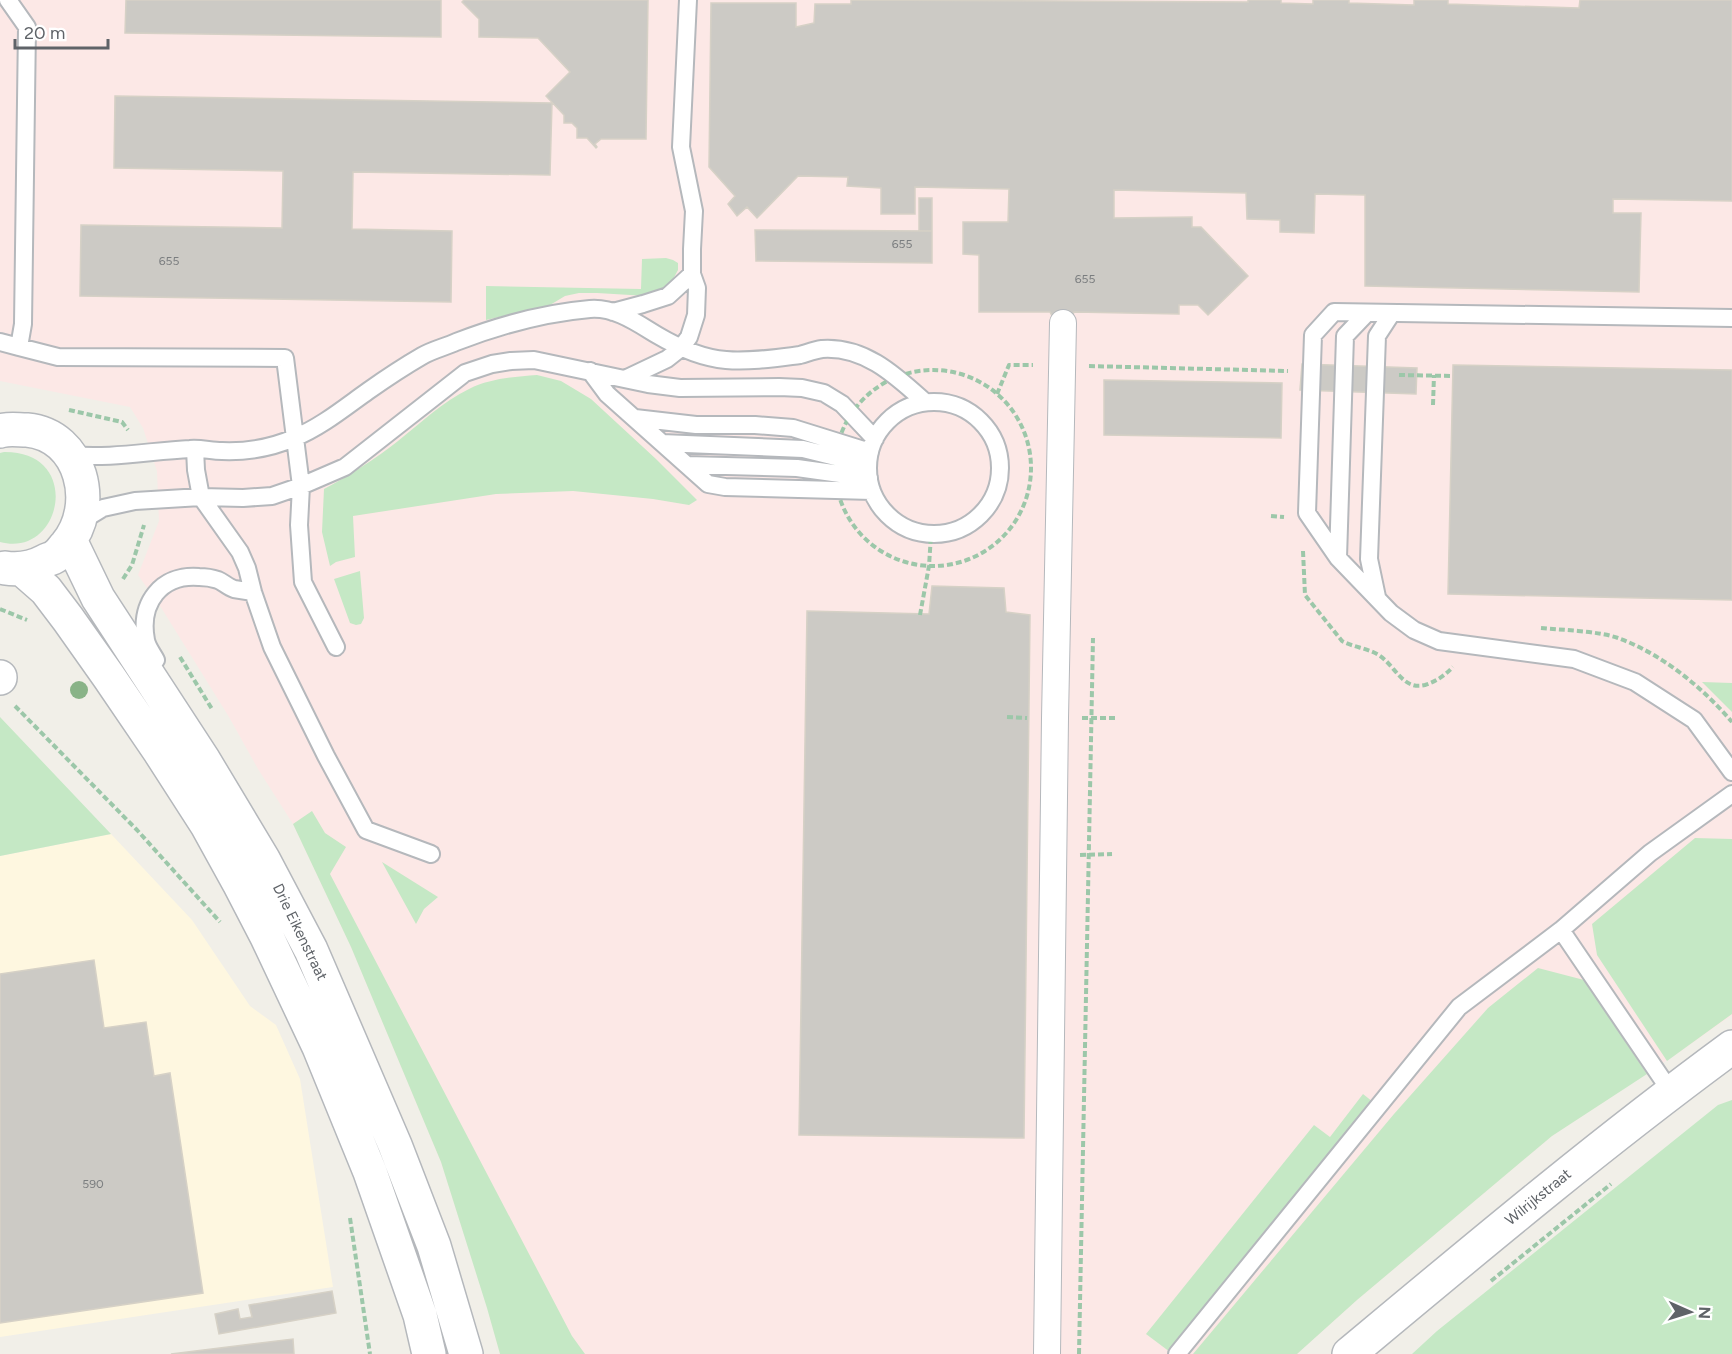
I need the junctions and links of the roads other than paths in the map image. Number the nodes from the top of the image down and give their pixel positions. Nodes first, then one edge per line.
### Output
1 (8, 0) edge
2 (688, 0) edge
3 (692, 274) junction
4 (613, 312) junction
5 (1367, 313) junction
6 (1392, 313) junction
7 (1732, 318) edge
8 (1063, 323) dead end
9 (0, 342) edge
10 (19, 347) junction
11 (681, 348) junction
12 (590, 371) junction
13 (627, 378) junction
14 (926, 402) junction
15 (635, 418) junction
16 (0, 431) edge
17 (294, 438) junction
18 (662, 443) junction
19 (195, 449) junction
20 (70, 455) junction
21 (836, 465) junction
22 (871, 465) junction
23 (301, 486) junction
24 (201, 497) junction
25 (75, 531) junction
26 (1338, 558) junction
27 (11, 568) edge
28 (253, 592) junction
29 (1377, 597) junction
30 (336, 647) dead end
31 (153, 682) junction
32 (1732, 772) edge
33 (1732, 794) edge
34 (431, 854) dead end
35 (1561, 930) junction
36 (1732, 1047) edge
37 (1671, 1092) junction
38 (395, 1145) junction
39 (370, 1172) junction
40 (429, 1354) edge
41 (466, 1354) edge
42 (1047, 1354) edge
43 (1177, 1354) edge
44 (1349, 1354) edge

1 - 10 lane
2 - 3 lane
3 - 4 lane
3 - 11 lane
4 - 11 lane
4 - 17 lane
5 - 6 lane
5 - 26 lane
5 - 26 lane
6 - 7 lane
6 - 29 lane
8 - 42 street
9 - 10 lane
10 - 17 lane
11 - 13 lane
11 - 14 lane
12 - 13 lane
12 - 15 lane
12 - 23 lane
13 - 22 lane
14 - 22 lane
14 - 22 lane
15 - 18 lane
15 - 21 lane
16 - 20 street
17 - 19 lane
17 - 23 lane
18 - 21 lane
18 - 21 lane
19 - 20 lane
19 - 24 lane
20 - 25 street
21 - 22 lane
21 - 22 lane
23 - 24 lane
23 - 30 lane
24 - 25 lane
24 - 28 lane
25 - 27 street
25 - 31 street, Drie Eikenstraat
26 - 29 lane
27 - 39 street
28 - 31 lane
28 - 34 lane
29 - 32 lane
31 - 38 street, Drie Eikenstraat
33 - 35 lane
35 - 37 lane
35 - 43 lane
36 - 37 street, Wilrijkstraat
37 - 44 street, Wilrijkstraat
38 - 39 street
38 - 41 street, Drie Eikenstraat
39 - 40 street

